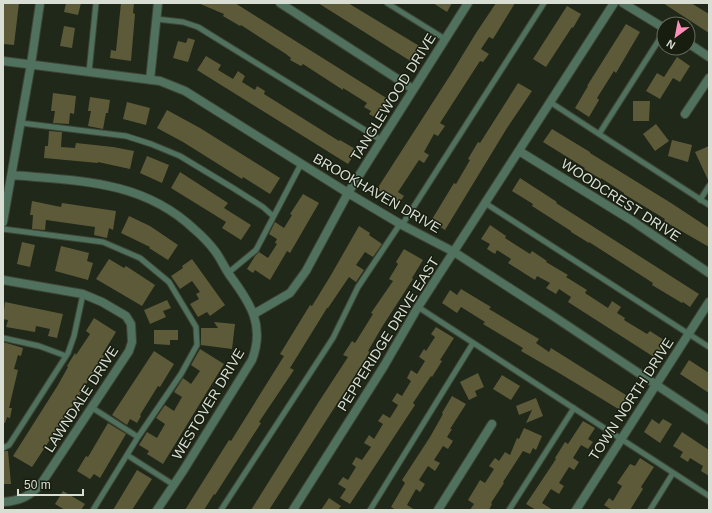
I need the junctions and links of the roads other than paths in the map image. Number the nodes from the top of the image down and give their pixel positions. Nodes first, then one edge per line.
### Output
1 (40, 3) edge
2 (96, 3) edge
3 (158, 3) edge
4 (280, 3) edge
5 (387, 3) edge
6 (468, 3) edge
7 (544, 3) edge
8 (614, 3) edge
9 (623, 3) edge
10 (156, 19) junction
11 (656, 23) edge
12 (445, 39) junction
13 (656, 45) edge
14 (696, 48) edge
15 (709, 57) edge
16 (3, 61) edge
17 (31, 64) junction
18 (89, 72) junction
19 (709, 78) edge
20 (150, 80) junction
21 (414, 89) junction
22 (550, 102) junction
23 (685, 114) dead end
24 (21, 123) junction
25 (599, 134) junction
26 (381, 140) junction
27 (519, 150) junction
28 (301, 164) junction
29 (12, 175) junction
30 (709, 186) edge
31 (348, 193) junction
32 (700, 200) junction
33 (485, 203) junction
34 (709, 205) edge
35 (274, 216) junction
36 (3, 222) edge
37 (401, 224) junction
38 (3, 228) edge
39 (454, 252) junction
40 (228, 273) junction
41 (709, 273) edge
42 (3, 280) edge
43 (83, 294) junction
44 (709, 302) edge
45 (418, 308) junction
46 (254, 314) junction
47 (689, 334) junction
48 (3, 338) edge
49 (473, 343) junction
50 (709, 347) edge
51 (66, 356) junction
52 (656, 385) junction
53 (91, 407) junction
54 (574, 408) junction
55 (709, 420) edge
56 (492, 424) dead end
57 (138, 437) junction
58 (621, 439) junction
59 (3, 448) edge
60 (127, 455) junction
61 (673, 473) junction
62 (174, 485) junction
63 (709, 496) edge
64 (3, 502) edge
65 (93, 510) edge
66 (157, 510) edge
67 (221, 510) edge
68 (293, 510) edge
69 (370, 510) edge
70 (438, 510) edge
71 (509, 510) edge
72 (576, 510) edge
73 (650, 510) edge

1 - 17 street
2 - 18 lane
3 - 10 street
4 - 21 street
5 - 12 lane
6 - 12 street, TANGLEWOOD DRIVE
7 - 37 lane
8 - 22 street, PEPPERIDGE DRIVE EAST
9 - 11 street
10 - 20 street
10 - 26 lane
12 - 21 street, TANGLEWOOD DRIVE
13 - 25 lane
14 - 15 street
16 - 17 street, BROOKHAVEN DRIVE
17 - 18 street, BROOKHAVEN DRIVE
17 - 24 street
18 - 20 street, BROOKHAVEN DRIVE
19 - 23 street
20 - 28 street, BROOKHAVEN DRIVE
21 - 26 street, TANGLEWOOD DRIVE
22 - 25 lane
22 - 27 street, PEPPERIDGE DRIVE EAST
24 - 29 street
24 - 35 lane
25 - 32 lane
26 - 31 street, TANGLEWOOD DRIVE
27 - 33 street, PEPPERIDGE DRIVE EAST
27 - 41 street, WOODCREST DRIVE
28 - 31 street, BROOKHAVEN DRIVE
28 - 35 lane
29 - 36 street
29 - 40 street, WESTOVER DRIVE
30 - 32 lane
31 - 37 street, BROOKHAVEN DRIVE
31 - 46 street, TANGLEWOOD DRIVE
32 - 34 lane
33 - 39 street, PEPPERIDGE DRIVE EAST
33 - 47 lane
35 - 40 lane
37 - 39 street, BROOKHAVEN DRIVE
37 - 67 lane
38 - 57 lane
39 - 45 street, PEPPERIDGE DRIVE EAST
39 - 52 street, BROOKHAVEN DRIVE
40 - 46 street, WESTOVER DRIVE
42 - 43 street, LAWNDALE DRIVE
43 - 51 lane
43 - 53 street, LAWNDALE DRIVE
44 - 47 street, TOWN NORTH DRIVE
45 - 49 lane
45 - 68 street, PEPPERIDGE DRIVE EAST
46 - 62 street, WESTOVER DRIVE
47 - 50 lane
47 - 52 street, TOWN NORTH DRIVE
48 - 51 lane
49 - 54 lane
49 - 69 lane
51 - 59 lane
52 - 55 street, BROOKHAVEN DRIVE
52 - 58 street, TOWN NORTH DRIVE
53 - 57 lane
53 - 64 street, LAWNDALE DRIVE
54 - 58 lane
54 - 71 lane
56 - 70 street
57 - 60 lane
58 - 61 lane
58 - 72 street, TOWN NORTH DRIVE
60 - 62 lane
60 - 65 lane
61 - 63 lane
61 - 73 lane
62 - 66 street, WESTOVER DRIVE

